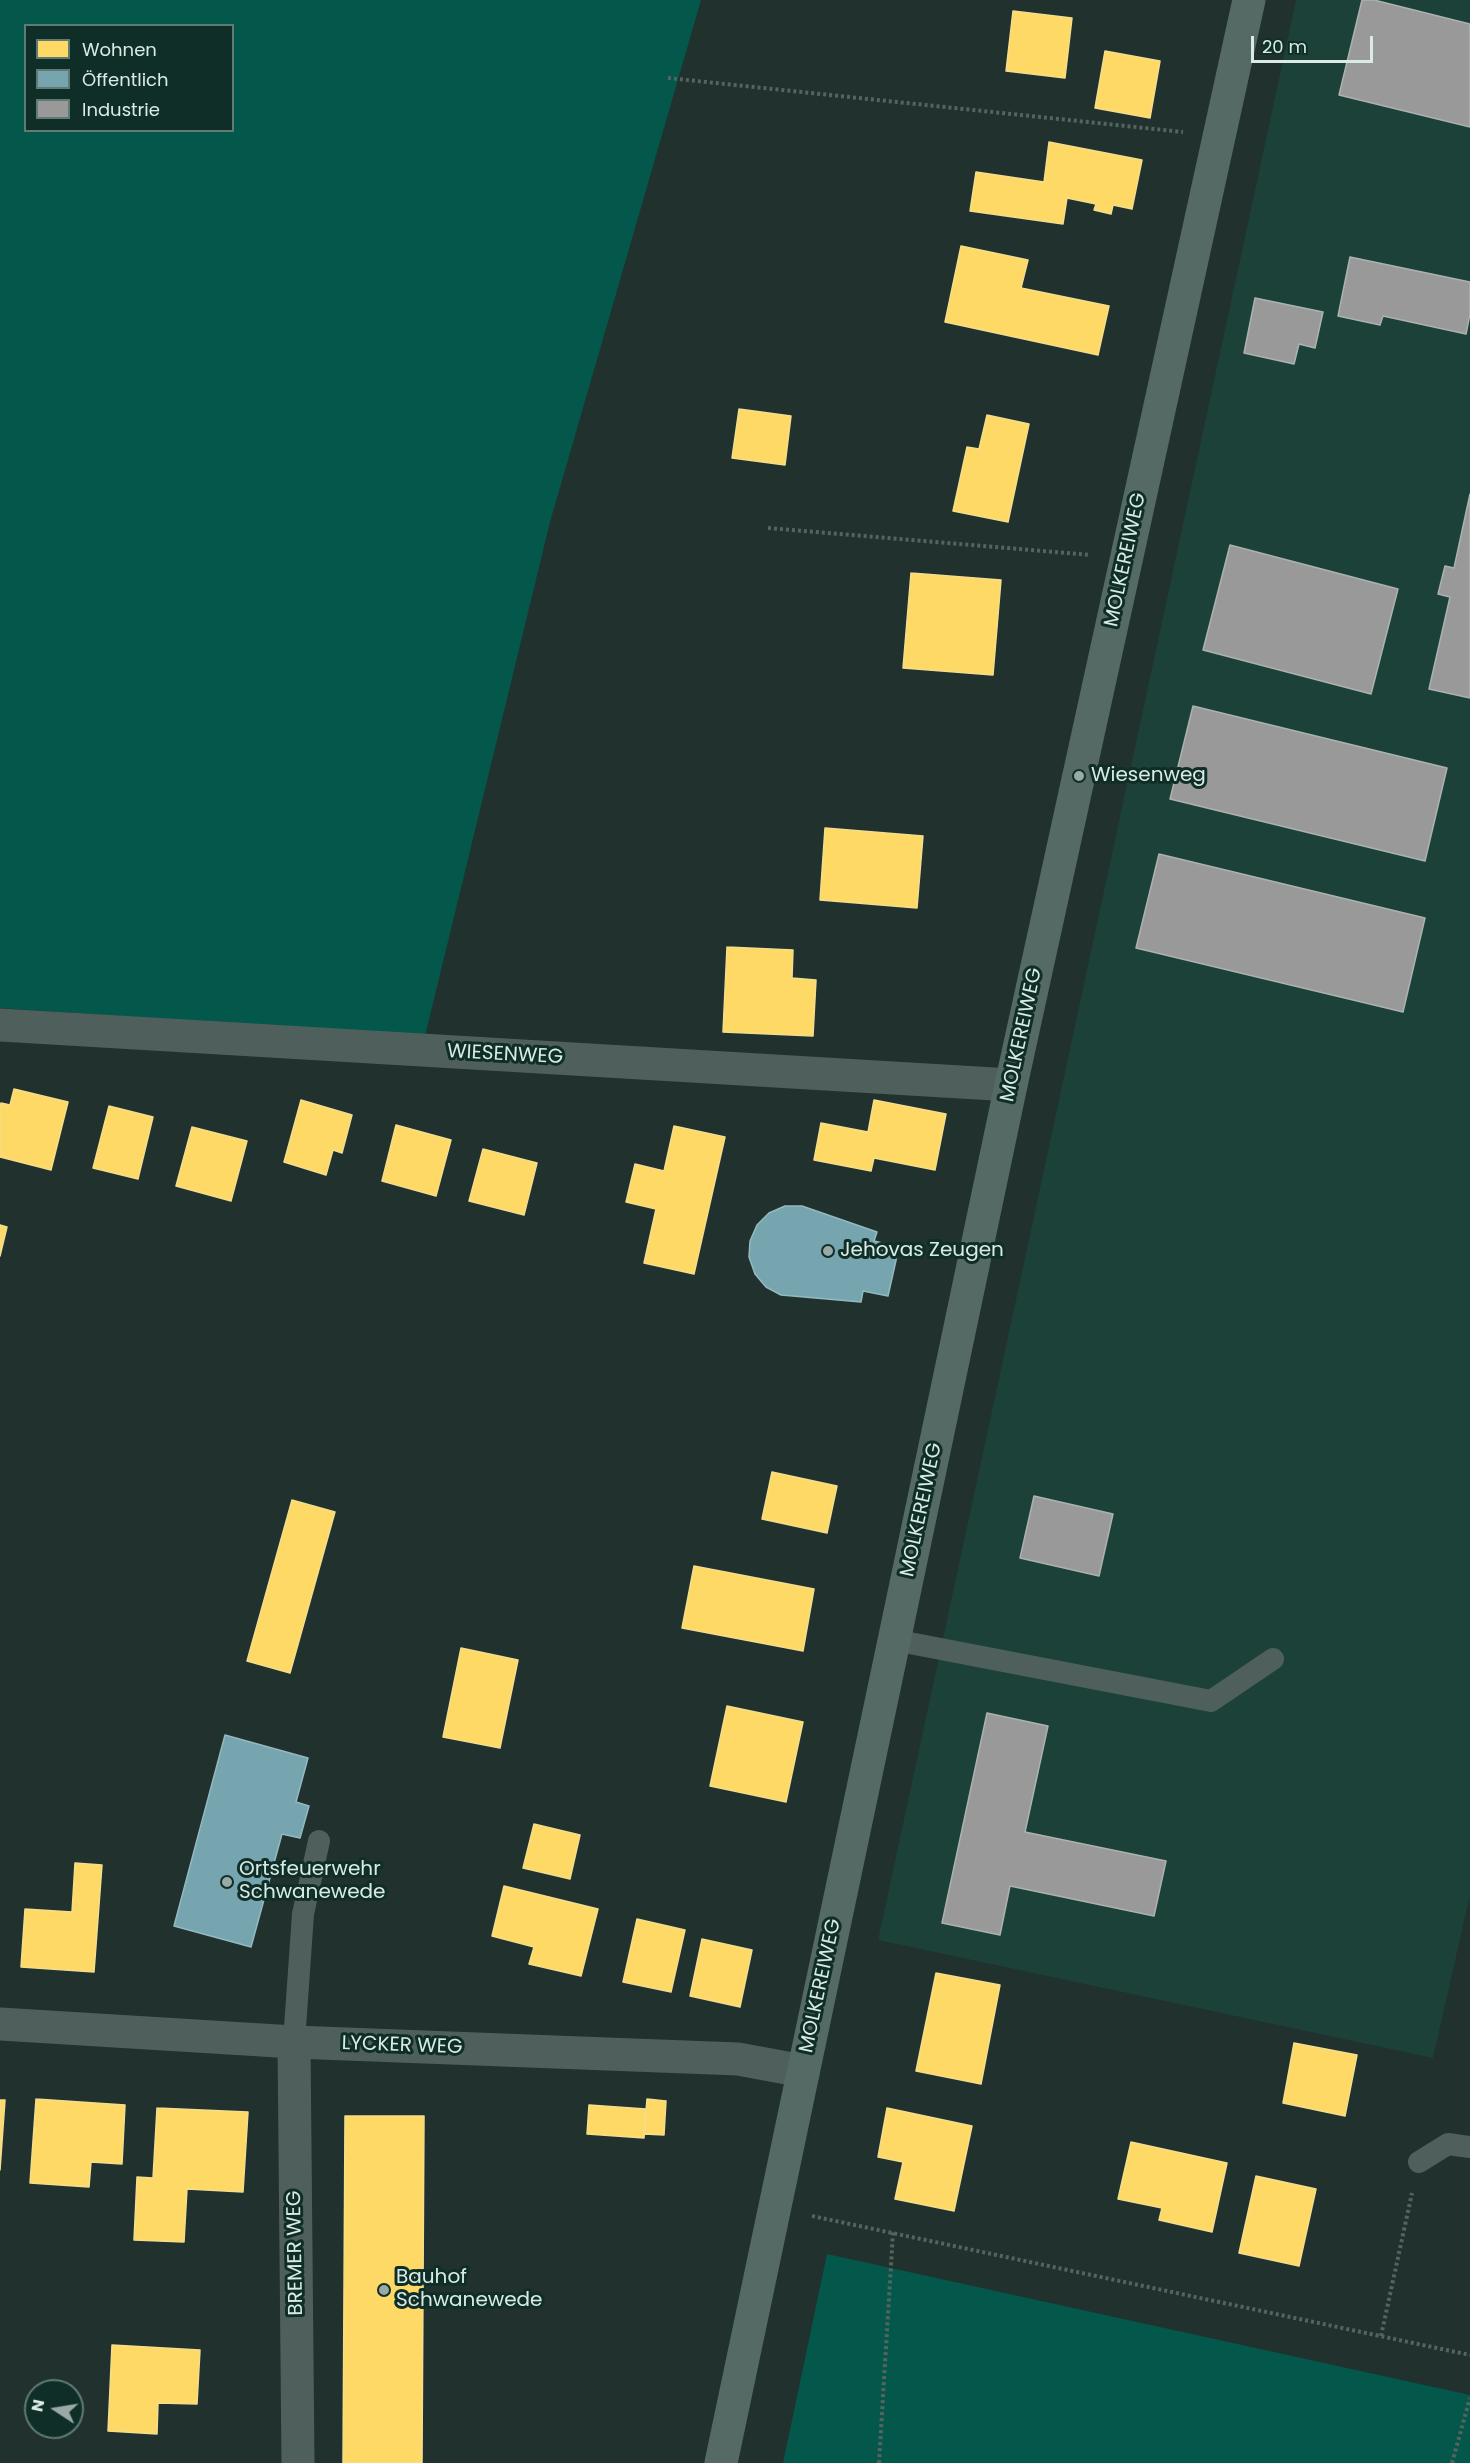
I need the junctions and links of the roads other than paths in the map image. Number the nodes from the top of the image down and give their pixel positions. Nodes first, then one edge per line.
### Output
1 (1249, 0) edge
2 (0, 1025) edge
3 (1011, 1085) junction
4 (894, 1640) junction
5 (1273, 1659) dead end
6 (319, 1841) dead end
7 (0, 2024) edge
8 (294, 2042) junction
9 (803, 2071) junction
10 (1470, 2147) edge
11 (1419, 2162) road end
12 (298, 2463) edge
13 (721, 2463) edge

1 - 3 main road, MOLKEREIWEG
2 - 3 street, WIESENWEG
3 - 4 main road, MOLKEREIWEG
4 - 5 lane
4 - 9 main road, MOLKEREIWEG
6 - 8 lane
7 - 8 street, LYCKER WEG
8 - 9 street, LYCKER WEG
8 - 12 street, BREMER WEG
9 - 13 main road, MOLKEREIWEG
10 - 11 lane

